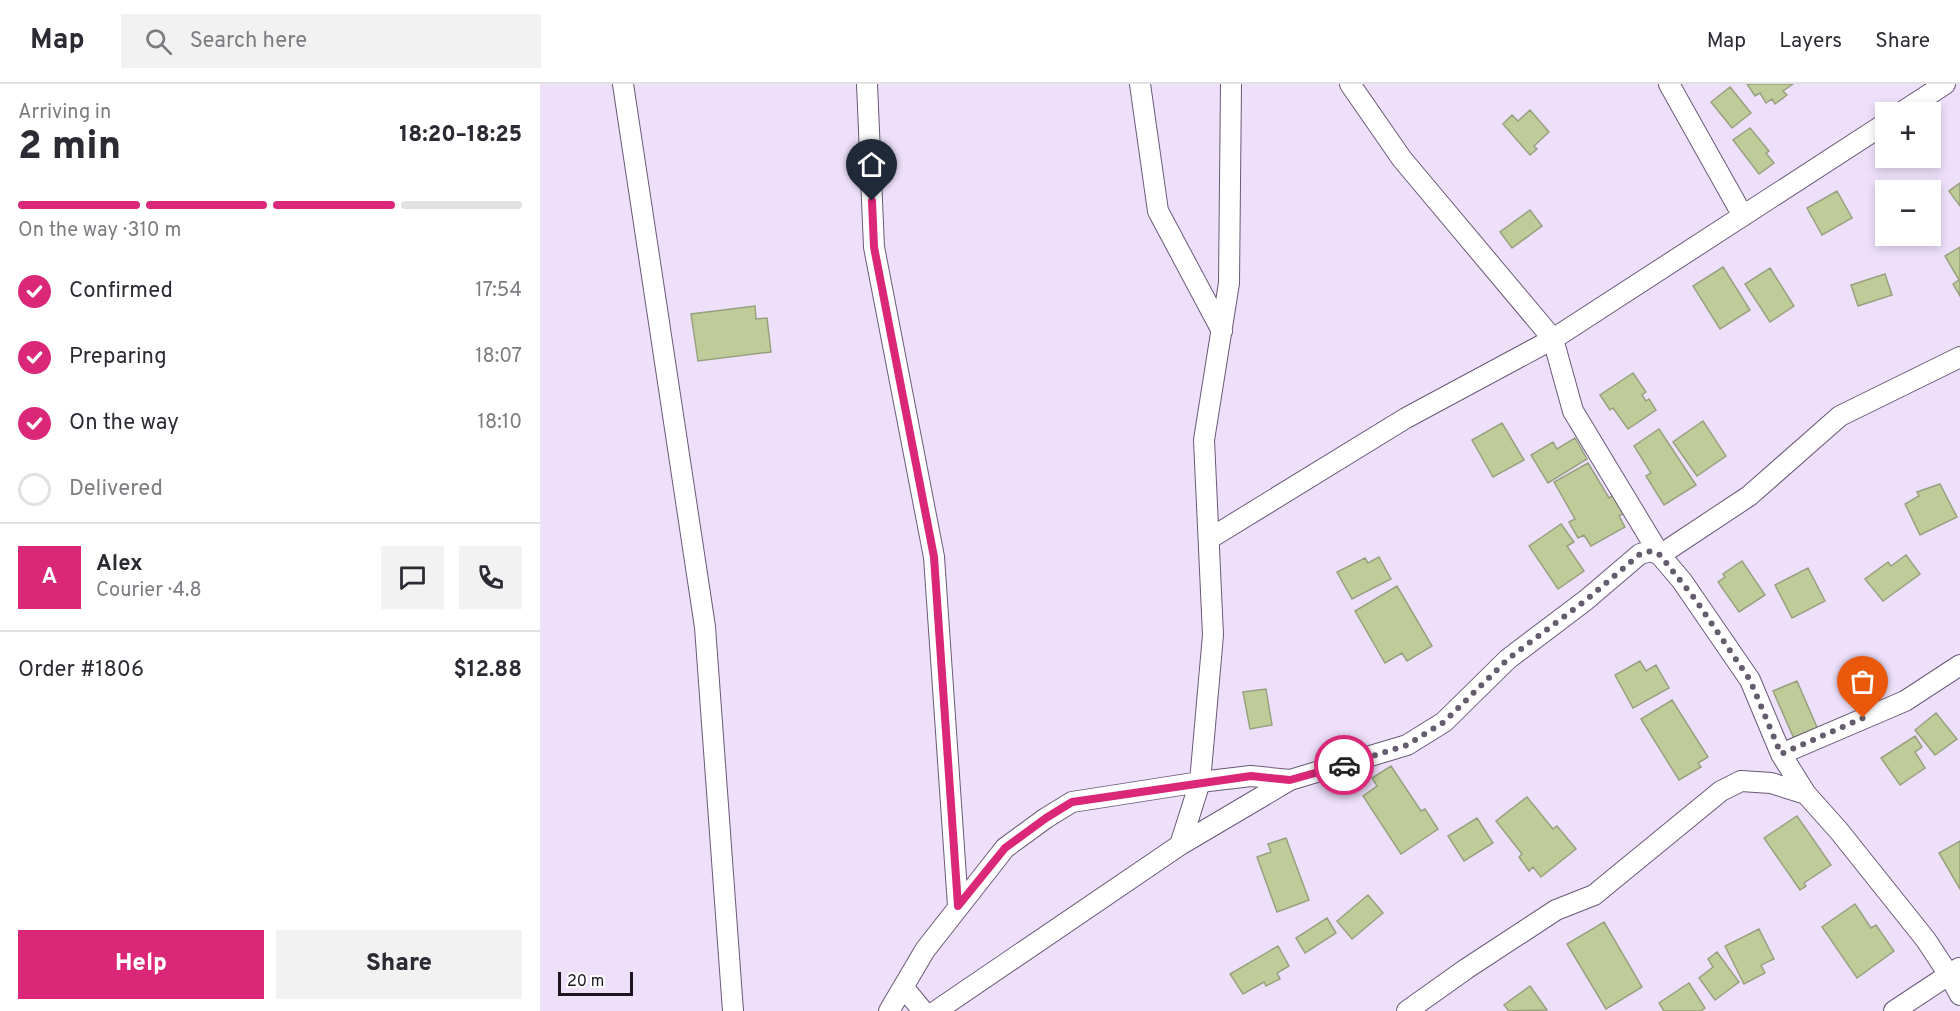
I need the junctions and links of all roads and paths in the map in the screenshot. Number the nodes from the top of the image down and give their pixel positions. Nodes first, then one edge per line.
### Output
1 (623, 84) edge
2 (867, 84) edge
3 (1140, 84) edge
4 (1231, 84) edge
5 (1350, 84) edge
6 (1669, 84) edge
7 (1946, 84) edge
8 (1918, 102) edge
9 (1875, 130) edge
10 (1743, 216) junction
11 (1222, 331) junction
12 (1553, 339) junction
13 (1960, 357) edge
14 (1209, 539) junction
15 (1660, 555) junction
16 (1960, 665) edge
17 (1781, 754) junction
18 (1290, 780) junction
19 (1200, 782) junction
20 (1806, 794) junction
21 (1180, 844) junction
22 (958, 906) junction
23 (1955, 971) edge
24 (904, 988) junction
25 (1960, 995) edge
26 (734, 1011) edge
27 (889, 1011) edge
28 (923, 1011) edge
29 (936, 1011) edge
30 (1407, 1011) edge
31 (1894, 1011) edge

1 - 26 street
2 - 22 street
3 - 11 street
4 - 11 street
5 - 12 street
6 - 10 street
7 - 8 street
9 - 10 street
10 - 12 street
11 - 14 street
12 - 14 street
12 - 15 street
13 - 15 street
14 - 19 street
15 - 17 street
15 - 18 street
16 - 17 street
17 - 20 street
18 - 19 street
18 - 21 street
19 - 21 street
19 - 22 street
20 - 23 street
20 - 30 street
21 - 29 street
22 - 24 street
23 - 25 street
23 - 31 street
24 - 27 street
24 - 28 street

